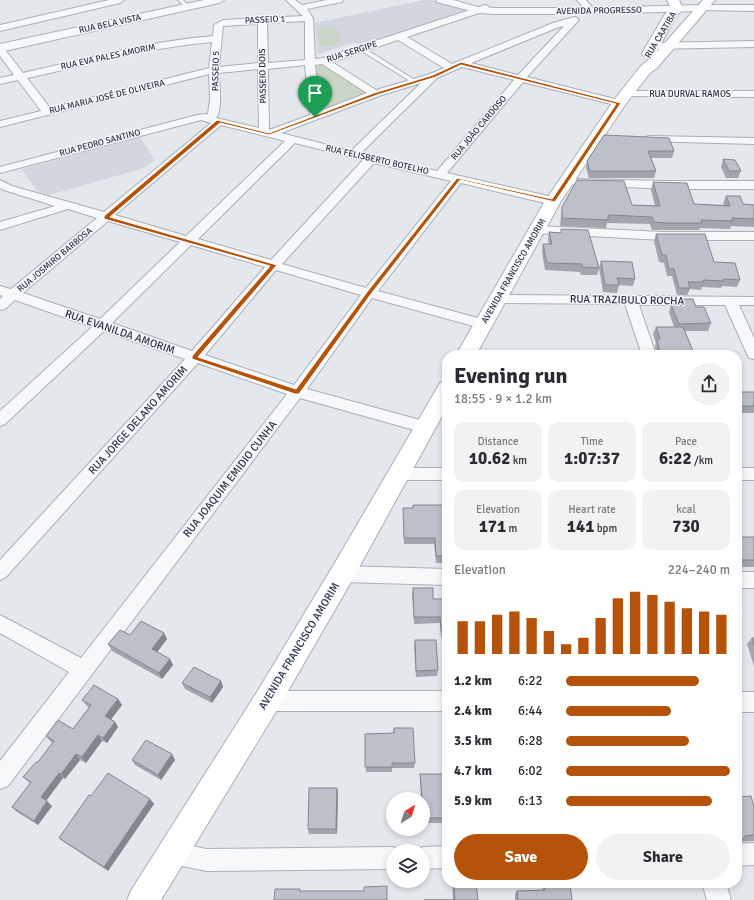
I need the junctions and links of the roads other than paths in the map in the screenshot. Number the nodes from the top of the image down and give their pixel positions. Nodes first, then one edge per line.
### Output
1 (120, 0) edge
2 (219, 0) edge
3 (290, 0) edge
4 (339, 0) edge
5 (441, 0) edge
6 (458, 0) edge
7 (503, 0) edge
8 (581, 0) edge
9 (184, 4) edge
10 (675, 4) edge
11 (705, 4) edge
12 (301, 8) junction
13 (754, 8) edge
14 (486, 10) junction
15 (588, 11) junction
16 (511, 12) junction
17 (309, 18) junction
18 (262, 20) junction
19 (572, 21) junction
20 (220, 23) joint
21 (0, 28) edge
22 (399, 36) junction
23 (217, 39) junction
24 (754, 44) edge
25 (661, 46) junction
26 (0, 49) edge
27 (362, 49) junction
28 (324, 61) junction
29 (310, 62) junction
30 (263, 66) junction
31 (456, 66) junction
32 (214, 70) junction
33 (434, 76) junction
34 (21, 77) junction
35 (520, 79) junction
36 (0, 81) edge
37 (415, 82) junction
38 (754, 88) edge
39 (376, 94) junction
40 (754, 94) edge
41 (625, 95) junction
42 (47, 112) junction
43 (315, 117) junction
44 (210, 119) junction
45 (0, 124) edge
46 (267, 133) junction
47 (634, 139) edge
48 (292, 140) junction
49 (753, 142) edge
50 (353, 155) junction
51 (371, 159) junction
52 (0, 170) edge
53 (440, 174) junction
54 (458, 179) junction
55 (566, 182) junction
56 (0, 183) edge
57 (754, 185) edge
58 (553, 201) junction
59 (68, 206) junction
60 (106, 218) junction
61 (0, 226) edge
62 (538, 230) junction
63 (754, 236) edge
64 (187, 241) junction
65 (274, 265) junction
66 (6, 292) edge
67 (369, 293) junction
68 (499, 299) junction
69 (631, 301) junction
70 (730, 301) junction
71 (754, 301) edge
72 (0, 306) edge
73 (484, 324) junction
74 (101, 326) junction
75 (469, 350) edge
76 (647, 350) edge
77 (754, 354) edge
78 (194, 358) junction
79 (297, 392) junction
80 (442, 396) edge
81 (0, 420) edge
82 (424, 427) junction
83 (398, 474) junction
84 (442, 474) edge
85 (742, 474) edge
86 (754, 474) edge
87 (4, 562) edge
88 (342, 574) junction
89 (442, 577) edge
90 (742, 580) edge
91 (754, 580) edge
92 (0, 623) edge
93 (84, 670) junction
94 (267, 701) junction
95 (442, 702) edge
96 (742, 702) edge
97 (754, 702) edge
98 (0, 778) edge
99 (172, 853) junction
100 (754, 854) edge
101 (742, 855) edge
102 (442, 857) edge
103 (386, 858) edge
104 (430, 858) edge
105 (715, 888) edge
106 (144, 900) edge
107 (719, 900) edge

1 - 21 street
2 - 9 street, RUA BELA VISTA
3 - 12 street
4 - 12 street
5 - 14 street, AVENIDA PROGRESSO
6 - 14 street, AVENIDA PROGRESSO
7 - 16 street
8 - 15 street
9 - 26 street, RUA BELA VISTA
10 - 11 street, AVENIDA PROGRESSO
10 - 15 street, AVENIDA PROGRESSO
10 - 25 main road, RUA CAATIBA
11 - 13 street
11 - 25 main road, AVENIDA FRANCISCO AMORIM
12 - 17 street
14 - 16 street, AVENIDA PROGRESSO
14 - 22 street, RUA SERGIPE
15 - 16 street, AVENIDA PROGRESSO
15 - 19 street, RUA JOÃO CARDOSO
17 - 18 street, PASSEIO 1
17 - 29 street
18 - 20 street, PASSEIO 1
18 - 30 street, PASSEIO DOIS
19 - 31 street
19 - 35 street, RUA JOÃO CARDOSO
20 - 23 street, PASSEIO 5
22 - 27 street, RUA SERGIPE
22 - 31 street
23 - 32 street, PASSEIO 5
23 - 34 street, RUA EVA PALES AMORIM
24 - 25 street
25 - 41 main road, AVENIDA FRANCISCO AMORIM
26 - 34 street
27 - 28 street, RUA SERGIPE
27 - 37 lane
28 - 29 street, RUA SERGIPE
28 - 39 street
29 - 30 street, RUA SERGIPE
29 - 43 street
30 - 32 street, RUA SERGIPE
30 - 46 street, PASSEIO DOIS
31 - 33 street
31 - 35 street
32 - 42 street, RUA MARIA JOSÉ DE OLIVEIRA
32 - 44 street, PASSEIO 5
33 - 37 street
33 - 50 street
34 - 36 street, RUA EVA PALES AMORIM
34 - 42 street
35 - 41 street
35 - 53 street, RUA JOÃO CARDOSO
37 - 39 street
38 - 41 street, RUA DURVAL RAMOS
39 - 43 street
40 - 41 street, RUA DURVAL RAMOS
41 - 55 main road, AVENIDA FRANCISCO AMORIM
42 - 45 street, RUA MARIA JOSÉ DE OLIVEIRA
43 - 46 street
44 - 46 street, RUA FELISBERTO BOTELHO
44 - 52 street, RUA PEDRO SANTINO
44 - 60 street, RUA JOSMIRO BARBOSA
46 - 48 street, RUA FELISBERTO BOTELHO
47 - 49 street
48 - 50 street, RUA FELISBERTO BOTELHO
48 - 64 street
50 - 51 street, RUA FELISBERTO BOTELHO
51 - 53 street, RUA FELISBERTO BOTELHO
51 - 65 street, RUA JORGE DELANO AMORIM
53 - 54 street, RUA FELISBERTO BOTELHO
54 - 58 street, RUA FELISBERTO BOTELHO
54 - 67 street, RUA JOAQUIM EMIDIO CUNHA
55 - 57 street
55 - 58 main road, AVENIDA FRANCISCO AMORIM
56 - 59 street
58 - 62 main road, AVENIDA FRANCISCO AMORIM
59 - 60 street
59 - 61 street
60 - 64 street
60 - 66 street, RUA JOSMIRO BARBOSA
62 - 63 street
62 - 68 main road, AVENIDA FRANCISCO AMORIM
64 - 65 street
64 - 74 street
65 - 67 street
65 - 78 street, RUA JORGE DELANO AMORIM
66 - 72 street, RUA JOSMIRO BARBOSA
66 - 74 street, RUA EVANILDA AMORIM
67 - 73 street
67 - 79 street, RUA JOAQUIM EMIDIO CUNHA
68 - 69 street, RUA TRAZIBULO ROCHA
68 - 73 main road, AVENIDA FRANCISCO AMORIM
69 - 70 street, RUA TRAZIBULO ROCHA
69 - 76 street
70 - 71 street, RUA TRAZIBULO ROCHA
70 - 77 street
73 - 75 main road, AVENIDA FRANCISCO AMORIM
74 - 78 street, RUA EVANILDA AMORIM
74 - 81 street
78 - 79 street, RUA EVANILDA AMORIM
78 - 87 street, RUA JORGE DELANO AMORIM
79 - 82 street, RUA EVANILDA AMORIM
79 - 93 street, RUA JOAQUIM EMIDIO CUNHA
80 - 82 main road, AVENIDA FRANCISCO AMORIM
82 - 83 main road, AVENIDA FRANCISCO AMORIM
83 - 84 street
83 - 88 main road, AVENIDA FRANCISCO AMORIM
85 - 86 street
88 - 89 street
88 - 94 main road, AVENIDA FRANCISCO AMORIM
90 - 91 street
92 - 93 street
93 - 98 street, RUA JOAQUIM EMIDIO CUNHA
94 - 95 street
94 - 99 main road, AVENIDA FRANCISCO AMORIM
96 - 97 street
99 - 103 street
99 - 106 main road, AVENIDA FRANCISCO AMORIM
100 - 101 street
102 - 104 street
105 - 107 street

